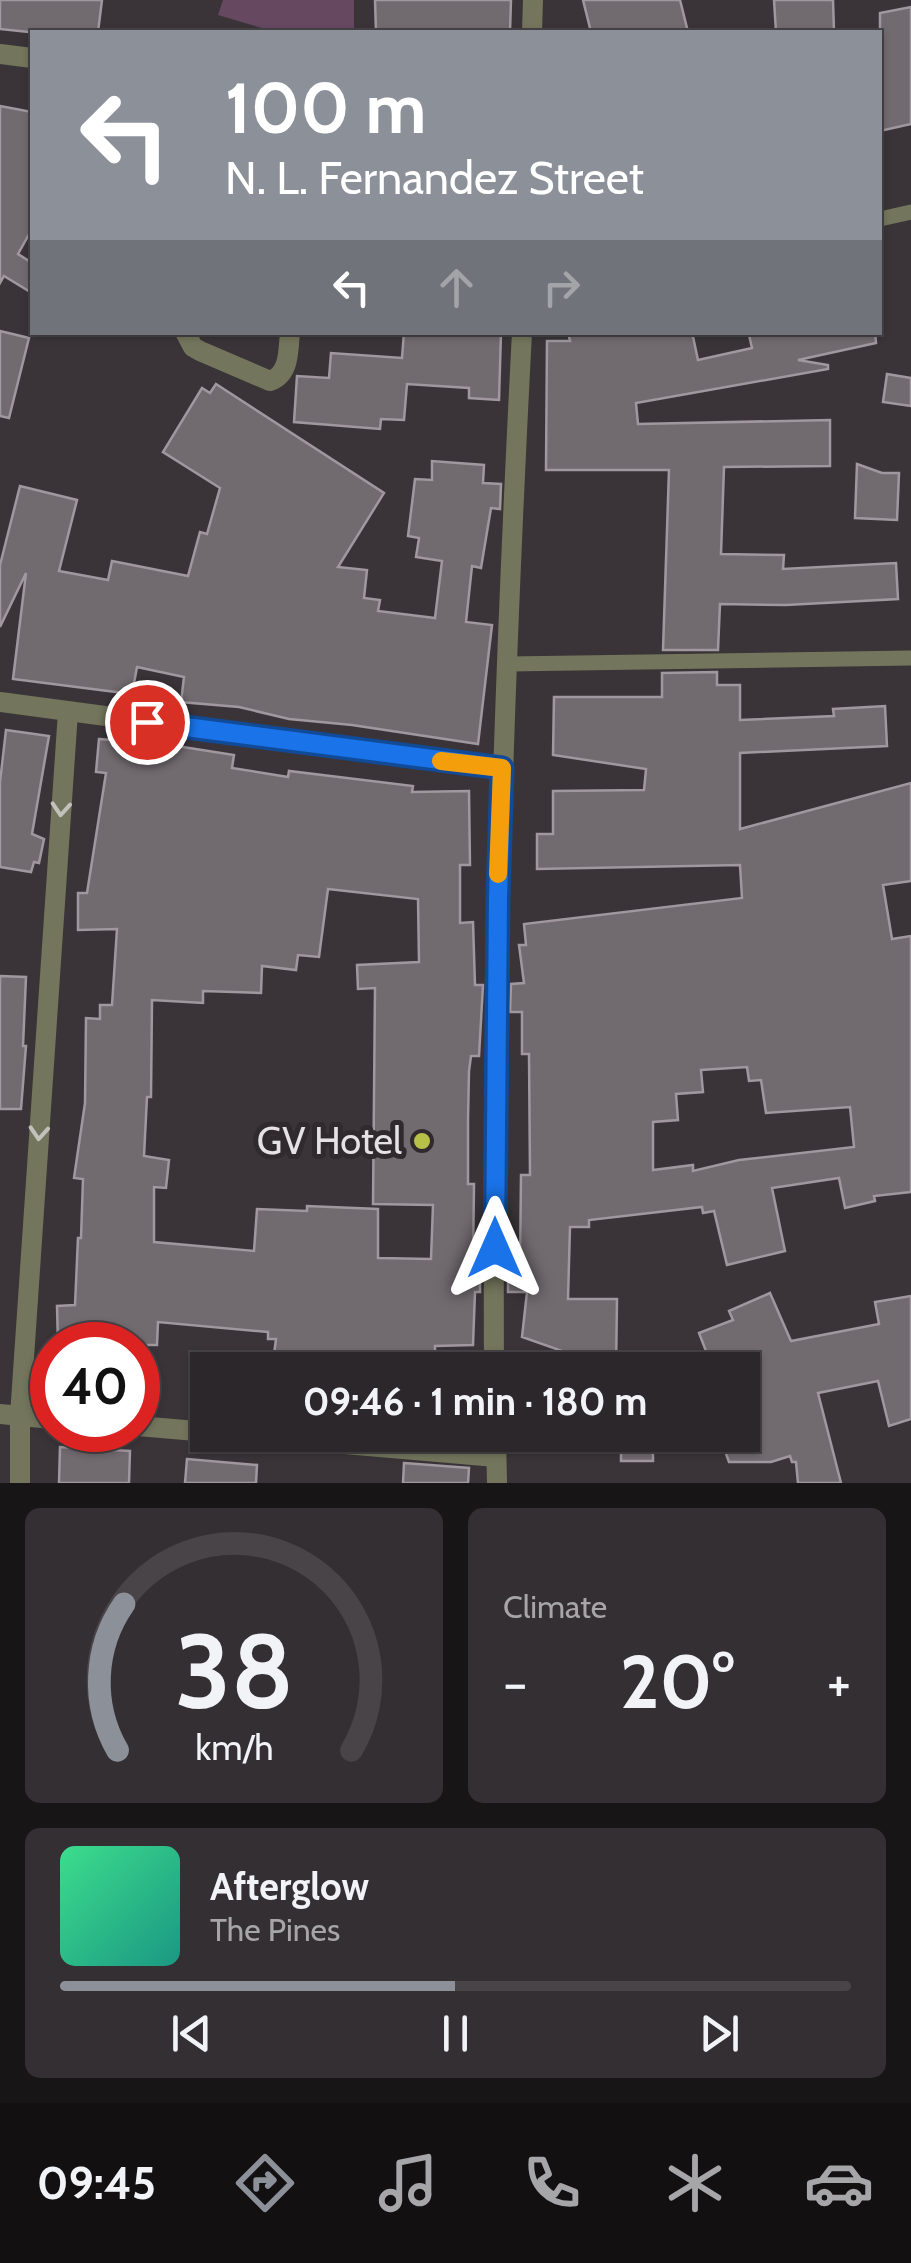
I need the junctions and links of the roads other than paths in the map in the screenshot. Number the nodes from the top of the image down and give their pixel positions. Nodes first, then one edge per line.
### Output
1 (533, 0) edge
2 (532, 30) edge
3 (0, 54) edge
4 (30, 58) edge
5 (911, 212) edge
6 (882, 219) edge
7 (186, 335) edge
8 (290, 335) edge
9 (522, 335) edge
10 (911, 658) edge
11 (504, 664) junction
12 (0, 702) edge
13 (68, 712) junction
14 (502, 768) junction
15 (494, 1352) edge
16 (10, 1415) edge
17 (160, 1428) edge
18 (190, 1430) edge
19 (438, 1452) edge
20 (496, 1452) edge
21 (496, 1457) junction
22 (20, 1483) edge
23 (497, 1483) edge

1 - 2 street
3 - 4 street
5 - 6 lane
7 - 8 street
9 - 11 street
10 - 11 lane
11 - 14 street
12 - 13 street
13 - 14 street
13 -> 16 street
14 - 15 street
16 - 22 street
17 - 18 street
19 - 21 street
20 - 21 street
21 - 23 street

